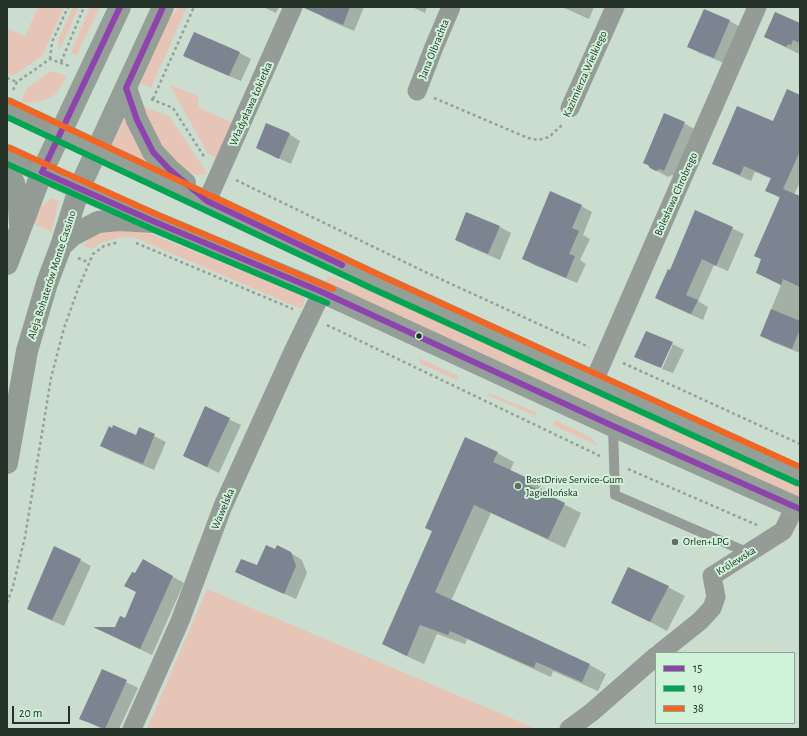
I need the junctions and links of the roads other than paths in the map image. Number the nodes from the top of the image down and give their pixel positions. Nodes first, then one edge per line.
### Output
1 (120, 7) edge
2 (163, 7) edge
3 (293, 7) edge
4 (451, 7) edge
5 (614, 7) edge
6 (757, 7) edge
7 (126, 88) junction
8 (417, 91) road end
9 (7, 108) edge
10 (570, 108) road end
11 (60, 133) junction
12 (97, 151) junction
13 (7, 155) edge
14 (7, 170) edge
15 (42, 172) junction
16 (79, 188) junction
17 (207, 201) junction
18 (155, 222) junction
19 (20, 230) junction
20 (67, 251) junction
21 (7, 264) edge
22 (322, 292) junction
23 (594, 381) junction
24 (613, 426) junction
25 (7, 463) edge
26 (800, 476) edge
27 (797, 508) edge
28 (749, 553) junction
29 (661, 652) edge
30 (655, 657) edge
31 (132, 729) edge
32 (569, 729) edge

1 - 11 main road
2 - 7 main road, Aleja Bohaterów Monte Cassino
3 - 17 street, Władysława Łokietka
4 - 8 street, Jana Olbrachta
5 - 10 street, Kazimierza Wielkiego
6 - 23 street, Bolesława Chrobrego
7 - 12 main road, Aleja Bohaterów Monte Cassino
7 - 17 main road
9 - 11 main road
11 - 12 main road
11 - 15 main road
12 - 16 main road, Aleja Bohaterów Monte Cassino
12 - 17 main road
13 - 15 main road
14 - 19 main road
15 - 16 main road
15 - 19 main road
16 - 18 main road
16 - 20 main road, Aleja Bohaterów Monte Cassino
17 - 23 main road
18 - 20 main road
18 - 22 main road
19 - 21 main road
20 - 25 main road, Aleja Bohaterów Monte Cassino
22 - 24 main road
22 - 31 street, Wawelska
23 - 26 main road
24 - 27 main road
24 - 28 lane
27 - 28 street, Królewska
28 - 29 street, Królewska
30 - 32 street

